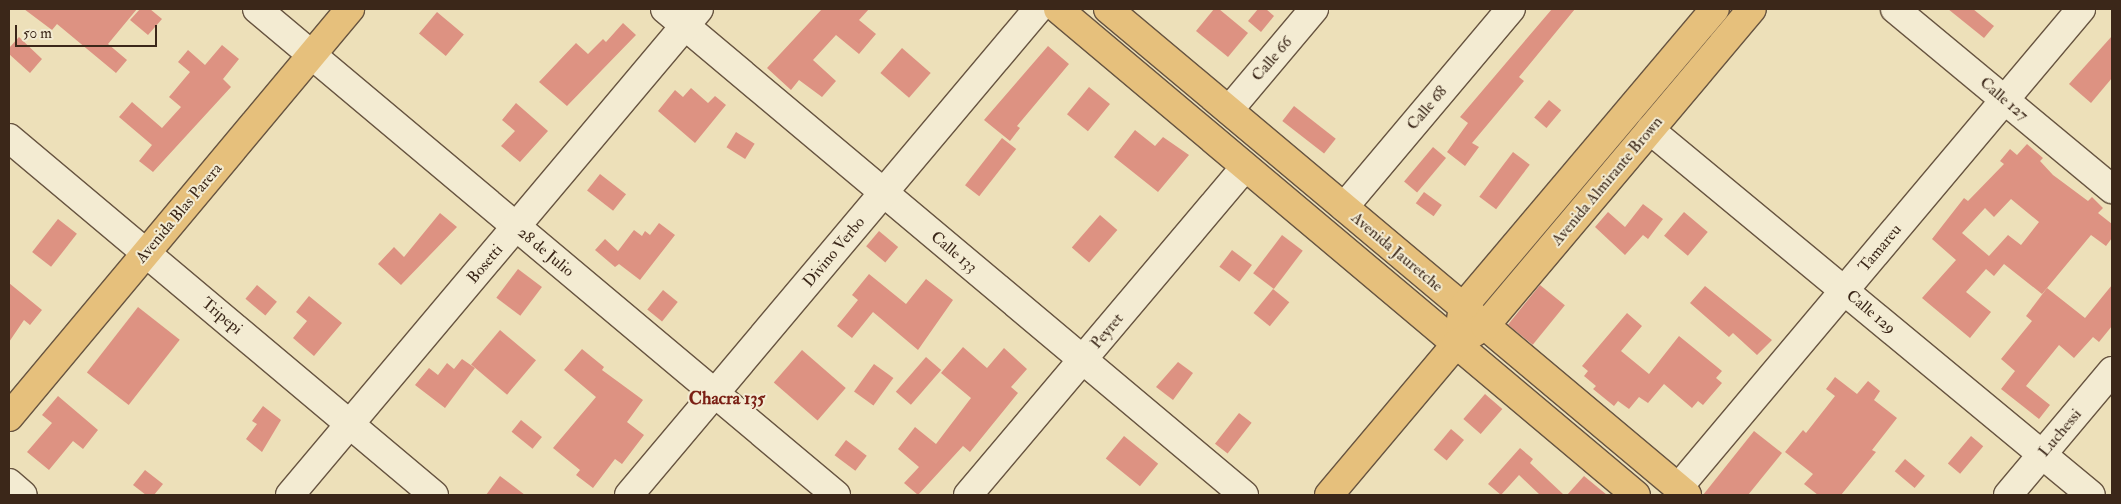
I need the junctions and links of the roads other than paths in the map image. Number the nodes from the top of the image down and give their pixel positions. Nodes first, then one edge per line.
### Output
1 (257, 9) edge
2 (350, 9) edge
3 (1038, 9) edge
4 (1058, 9) edge
5 (1108, 9) edge
6 (1314, 9) edge
7 (1511, 9) edge
8 (1714, 9) edge
9 (1752, 9) edge
10 (1895, 9) edge
11 (2081, 9) edge
12 (683, 14) edge
13 (312, 54) junction
14 (2005, 100) junction
15 (1229, 110) junction
16 (1650, 130) junction
17 (9, 138) edge
18 (1245, 167) junction
19 (2112, 189) edge
20 (884, 193) junction
21 (1344, 207) junction
22 (516, 226) junction
23 (146, 253) junction
24 (1845, 290) junction
25 (1463, 307) junction
26 (1486, 326) junction
27 (1456, 344) junction
28 (1083, 360) junction
29 (2112, 371) edge
30 (715, 394) junction
31 (9, 417) edge
32 (350, 424) junction
33 (2042, 454) junction
34 (9, 483) edge
35 (1682, 492) edge
36 (23, 495) edge
37 (290, 495) edge
38 (434, 495) edge
39 (629, 495) edge
40 (836, 495) edge
41 (968, 495) edge
42 (1244, 495) edge
43 (1329, 495) edge
44 (1636, 495) edge
45 (2008, 495) edge
46 (2091, 495) edge

1 - 13 street, 28 de Julio
2 - 13 main road, Avenida Blas Parera
3 - 20 street, Divino Verbo
4 - 18 main road, Avenida Jauretche
5 - 15 main road, Avenida Jauretche
6 - 15 street, Calle 66
7 - 21 street, Calle 68
8 - 25 main road, Avenida Almirante Brown
9 - 16 main road, Avenida Almirante Brown
10 - 14 street, Calle 127
11 - 14 street, Tamareu
12 - 20 street, Calle 133
12 - 22 street, Bosetti
13 - 22 street, 28 de Julio
13 - 23 main road, Avenida Blas Parera
14 - 19 street, Calle 127
14 - 24 street, Tamareu
15 - 21 main road, Avenida Jauretche
16 - 24 street, Calle 129
16 - 26 main road, Avenida Almirante Brown
17 - 23 street, Tripepi
18 - 27 main road, Avenida Jauretche
18 - 28 street, Peyret
20 - 28 street, Calle 133
20 - 30 street, Divino Verbo
21 - 25 main road, Avenida Jauretche
22 - 30 street, 28 de Julio
22 - 32 street, Bosetti
23 - 31 main road, Avenida Blas Parera
23 - 32 street, Tripepi
24 - 33 street, Calle 129
24 - 35 street, Tamareu
25 - 26 main road, Avenida Jauretche
25 - 27 main road, Avenida Almirante Brown
26 - 27 main road, Avenida Almirante Brown
26 - 35 main road, Avenida Jauretche
27 - 43 main road, Avenida Almirante Brown
27 - 44 main road, Avenida Jauretche
28 - 41 street, Peyret
28 - 42 street, Calle 133
29 - 33 street, Luchessi
30 - 39 street, Divino Verbo
30 - 40 street, 28 de Julio
32 - 37 street, Bosetti
32 - 38 street, Tripepi
33 - 45 street, Luchessi
33 - 46 street, Calle 129
34 - 36 street

